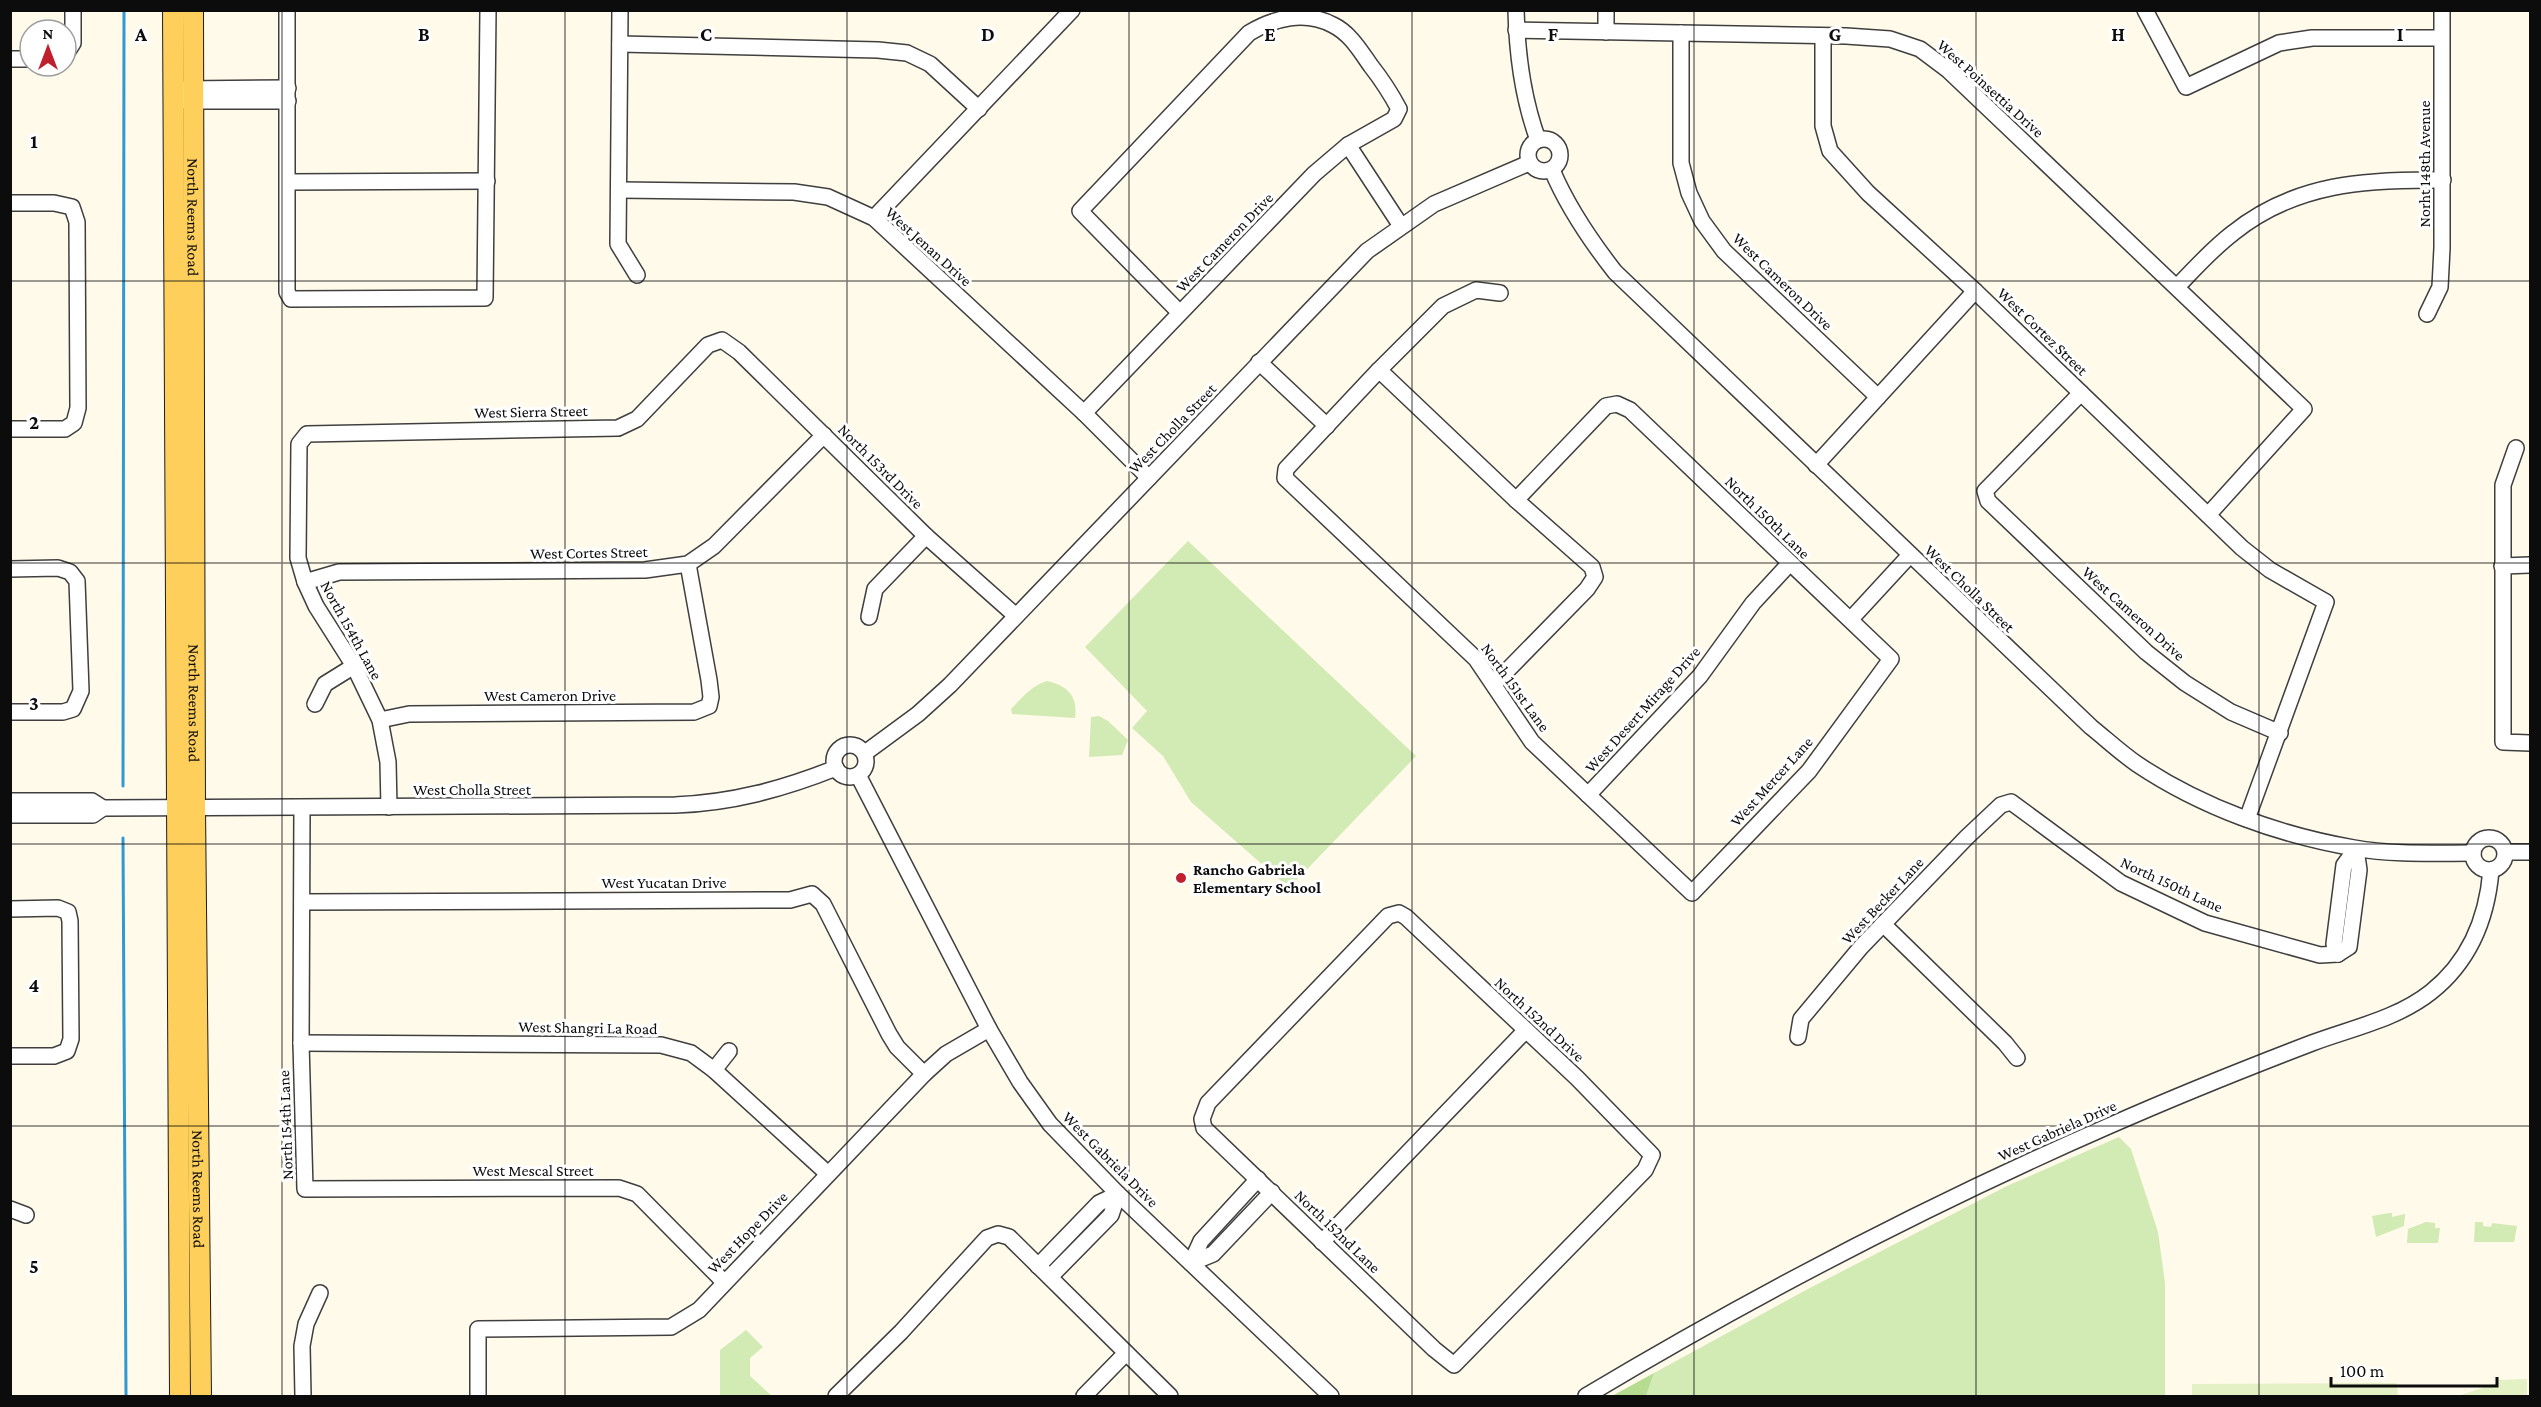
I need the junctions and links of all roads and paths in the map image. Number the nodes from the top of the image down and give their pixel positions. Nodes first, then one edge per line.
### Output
1 (172, 10) edge
2 (193, 10) edge
3 (287, 10) edge
4 (488, 10) edge
5 (621, 10) edge
6 (1072, 10) edge
7 (1516, 10) edge
8 (1606, 10) edge
9 (2145, 10) edge
10 (2442, 10) edge
11 (1516, 30) junction
12 (1606, 32) junction
13 (1682, 33) junction
14 (1824, 36) junction
15 (2441, 38) junction
16 (620, 44) junction
17 (173, 95) junction
18 (193, 95) junction
19 (288, 95) junction
20 (979, 110) junction
21 (1538, 140) junction
22 (1348, 145) junction
23 (1529, 163) junction
24 (1552, 170) junction
25 (2443, 180) junction
26 (487, 181) junction
27 (288, 182) junction
28 (619, 190) junction
29 (10, 203) edge
30 (874, 218) junction
31 (1401, 226) junction
32 (637, 275) dead end
33 (2177, 287) junction
34 (1976, 291) junction
35 (1500, 293) dead end
36 (1180, 313) junction
37 (2427, 314) dead end
38 (723, 340) joint
39 (1259, 362) junction
40 (1379, 370) junction
41 (2081, 393) junction
42 (1878, 397) junction
43 (1084, 413) junction
44 (1327, 426) junction
45 (10, 429) edge
46 (307, 434) joint
47 (824, 435) junction
48 (2516, 448) dead end
49 (1816, 465) junction
50 (1149, 478) junction
51 (1516, 500) junction
52 (2208, 514) junction
53 (926, 536) junction
54 (1910, 555) junction
55 (1790, 563) junction
56 (688, 564) junction
57 (2530, 565) edge
58 (2502, 566) junction
59 (10, 569) edge
60 (305, 582) junction
61 (1016, 616) junction
62 (870, 617) dead end
63 (1851, 619) junction
64 (1891, 659) joint
65 (354, 666) junction
66 (1494, 684) junction
67 (315, 704) dead end
68 (10, 712) edge
69 (380, 720) junction
70 (2280, 733) junction
71 (2530, 743) edge
72 (865, 753) junction
73 (836, 768) junction
74 (858, 775) junction
75 (1588, 795) junction
76 (10, 801) edge
77 (2011, 802) joint
78 (195, 807) junction
79 (389, 807) junction
80 (103, 808) junction
81 (175, 808) junction
82 (302, 808) junction
83 (10, 815) edge
84 (2247, 819) junction
85 (2356, 849) junction
86 (2506, 852) junction
87 (2530, 852) edge
88 (2473, 853) junction
89 (2491, 870) junction
90 (1692, 893) joint
91 (302, 902) junction
92 (10, 909) edge
93 (1883, 924) junction
94 (989, 1029) junction
95 (1526, 1030) junction
96 (1798, 1037) dead end
97 (301, 1044) junction
98 (729, 1052) dead end
99 (10, 1056) edge
100 (2017, 1058) dead end
101 (714, 1070) junction
102 (924, 1074) junction
103 (1202, 1119) joint
104 (828, 1174) junction
105 (1258, 1179) junction
106 (305, 1189) joint
107 (1272, 1192) junction
108 (1118, 1194) junction
109 (10, 1209) edge
110 (26, 1215) dead end
111 (1076, 1226) junction
112 (1088, 1238) junction
113 (1322, 1242) junction
114 (1191, 1263) junction
115 (1038, 1266) junction
116 (1050, 1277) junction
117 (724, 1282) junction
118 (320, 1293) dead end
119 (1126, 1353) junction
120 (1454, 1365) joint
121 (180, 1396) edge
122 (201, 1396) edge
123 (303, 1396) edge
124 (478, 1396) edge
125 (836, 1396) edge
126 (1084, 1396) edge
127 (1170, 1396) edge
128 (1331, 1396) edge
129 (1586, 1396) edge

1 - 17 main road, North Reems Road
2 - 18 main road, North Reems Road
3 - 19 street
4 - 26 street
5 - 16 street
6 - 20 street
7 - 11 street
8 - 12 street
9 - 15 street
10 - 15 street, Norht 148th Avenue
11 - 12 street, West Poinsettia Drive
11 - 21 street
12 - 13 street, West Poinsettia Drive
13 - 14 street, West Poinsettia Drive
13 - 42 street, West Cameron Drive
14 - 33 street, West Poinsettia Drive
14 - 34 street, West Cortez Street
15 - 25 street, Norht 148th Avenue
16 - 20 street
16 - 28 street
17 - 18 street
17 - 81 main road, North Reems Road
18 - 19 street
18 - 78 main road, North Reems Road
19 - 27 street
20 - 30 street
21 - 23 street
21 - 24 street
22 - 31 street
22 - 36 street, West Cameron Drive
22 - 36 street, West Cameron Drive
23 - 24 street
23 - 31 street, West Cholla Street
24 - 49 street, West Cholla Street
25 - 33 street
25 - 37 street, Norht 148th Avenue
26 - 27 street
26 - 27 street
28 - 30 street, West Jenan Drive
28 - 32 street
29 - 45 street
30 - 43 street, West Jenan Drive
31 - 39 street, West Cholla Street
33 - 52 street, West Poinsettia Drive
34 - 41 street, West Cortez Street
34 - 42 street
35 - 40 street
36 - 43 street, West Cameron Drive
38 - 46 street, West Sierra Street
38 - 47 street, North 153rd Drive
39 - 44 street
39 - 50 street, West Cholla Street
40 - 44 street
40 - 51 street
41 - 52 street, West Cortez Street
41 - 70 street, West Cameron Drive
42 - 49 street
43 - 50 street, West Jenan Drive
44 - 66 street, North 151st Lane
46 - 60 street, North 154th Lane
47 - 53 street, North 153rd Drive
47 - 56 street, West Cortes Street
48 - 58 street
49 - 54 street, West Cholla Street
50 - 61 street, West Cholla Street
51 - 55 street, North 150th Lane
51 - 66 street
52 - 70 street, West Cortez Street
53 - 61 street, North 153rd Drive
53 - 62 street
54 - 63 street
54 - 84 street, West Cholla Street
55 - 63 street, North 150th Lane
55 - 75 street, West Desert Mirage Drive
56 - 60 street, West Cortes Street
56 - 69 street, West Cameron Drive
57 - 58 street
58 - 71 street
59 - 68 street
60 - 65 street, North 154th Lane
61 - 72 street, West Cholla Street
63 - 64 street, North 150th Lane
64 - 90 street, West Mercer Lane
65 - 67 street
65 - 69 street, North 154th Lane
66 - 75 street, North 151st Lane
69 - 79 street, North 154th Lane
70 - 84 street
72 - 73 street
72 - 74 street
73 - 74 street
73 - 79 street, West Cholla Street
74 - 94 street, West Gabriela Drive
75 - 90 street, North 151st Lane
76 - 80 street, West Cholla Street
77 - 85 street, North 150th Lane
77 - 93 street, West Becker Lane
78 - 81 street, West Cholla Street
78 - 82 street, West Cholla Street
78 - 122 main road, North Reems Road
79 - 82 street, West Cholla Street
80 - 81 street, West Cholla Street
80 - 83 street, West Cholla Street
81 - 121 main road, North Reems Road
82 - 91 street, North 154th Lane
84 - 85 street, West Cholla Street
85 - 88 street, West Cholla Street
86 - 87 street
86 - 88 street
86 - 89 street
88 - 89 street
89 - 129 street, West Gabriela Drive
91 - 97 street, North 154th Lane
91 - 102 street, West Yucatan Drive
92 - 99 street
93 - 96 street, West Becker Lane
93 - 100 street
94 - 102 street, West Hope Drive
94 - 108 street, West Gabriela Drive
95 - 103 street, North 152nd Drive
95 - 113 street
95 - 120 street, North 152nd Drive
97 - 101 street, West Shangri La Road
97 - 106 street, North 154th Lane
98 - 101 street
101 - 104 street, West Shangri La Road
102 - 104 street, West Hope Drive
103 - 105 street, North 152nd Lane
104 - 117 street, West Hope Drive
105 - 107 street, North 152nd Lane
105 - 114 street
106 - 117 street, West Mescal Street
107 - 113 street, North 152nd Lane
107 - 114 street
108 - 111 street
108 - 112 street
108 - 114 street, West Gabriela Drive
109 - 110 street
111 - 112 street
111 - 115 street
112 - 116 street
113 - 120 street, North 152nd Lane
114 - 128 street, West Gabriela Drive
115 - 116 street
115 - 125 street
116 - 119 street
117 - 124 street, West Hope Drive
118 - 123 street
119 - 126 street
119 - 127 street

